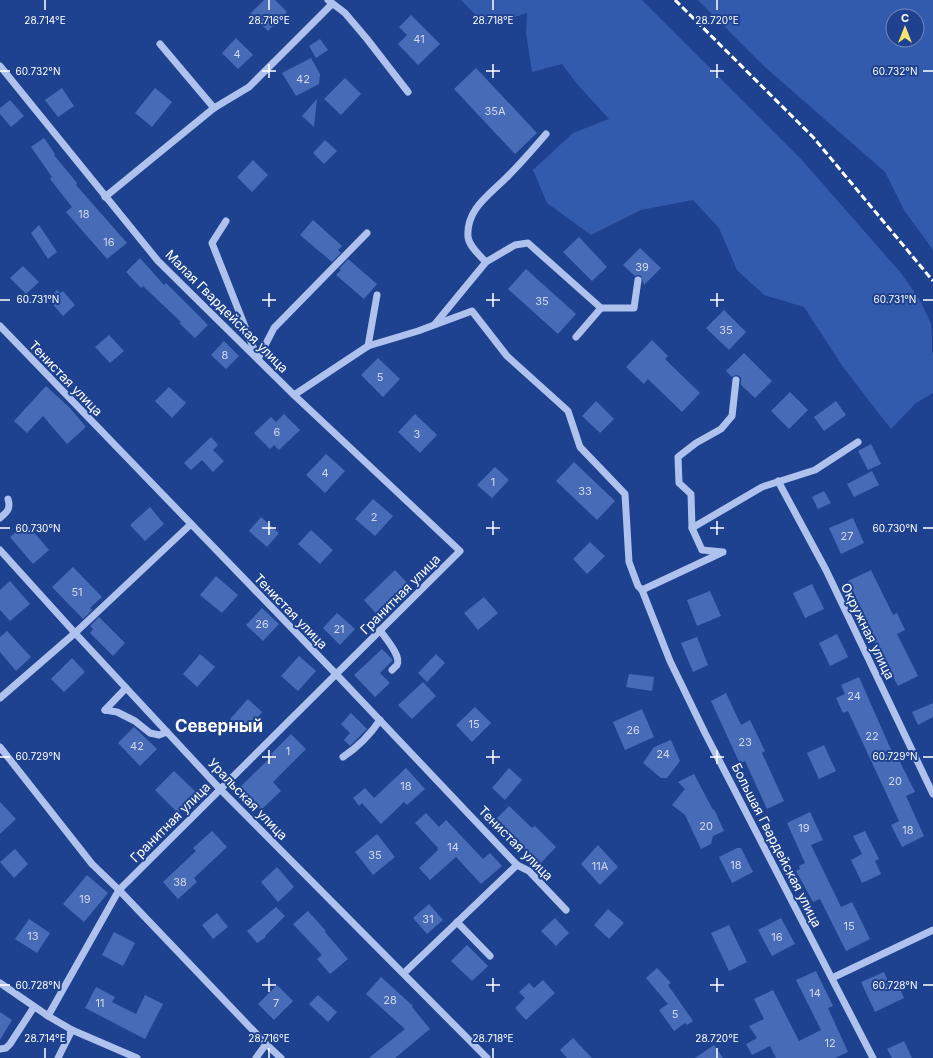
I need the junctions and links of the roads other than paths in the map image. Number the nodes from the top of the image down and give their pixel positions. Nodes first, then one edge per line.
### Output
1 (330, 2) edge
2 (160, 44) dead end
3 (0, 66) edge
4 (408, 92) dead end
5 (214, 108) junction
6 (546, 134) dead end
7 (106, 197) junction
8 (226, 221) dead end
9 (367, 233) dead end
10 (486, 262) junction
11 (638, 280) dead end
12 (377, 295) dead end
13 (601, 308) junction
14 (435, 324) junction
15 (0, 326) edge
16 (576, 337) dead end
17 (368, 346) junction
18 (258, 359) junction
19 (736, 380) dead end
20 (294, 395) junction
21 (858, 442) dead end
22 (778, 481) junction
23 (8, 499) dead end
24 (0, 518) edge
25 (190, 524) junction
26 (692, 528) junction
27 (0, 550) edge
28 (460, 551) joint
29 (642, 590) junction
30 (380, 630) junction
31 (75, 633) junction
32 (392, 670) dead end
33 (336, 674) junction
34 (126, 688) junction
35 (0, 698) edge
36 (380, 720) junction
37 (167, 732) junction
38 (0, 747) edge
39 (343, 757) dead end
40 (220, 788) junction
41 (933, 794) edge
42 (517, 865) junction
43 (119, 890) junction
44 (566, 910) dead end
45 (456, 922) junction
46 (933, 930) edge
47 (490, 956) dead end
48 (404, 973) junction
49 (832, 978) junction
50 (0, 983) edge
51 (34, 1007) junction
52 (48, 1016) junction
53 (72, 1030) junction
54 (266, 1044) junction
55 (0, 1049) edge
56 (58, 1058) edge
57 (137, 1058) edge
58 (256, 1058) edge
59 (281, 1058) edge
60 (487, 1058) edge
61 (873, 1058) edge

1 - 4 street
1 - 5 street
2 - 5 street
3 - 7 street, Малая Гвардейская улица
5 - 7 street
6 - 10 street
7 - 18 street, Малая Гвардейская улица
8 - 18 street
9 - 18 street
10 - 13 street
10 - 14 street
11 - 13 street
12 - 17 street
13 - 16 street
14 - 17 street
14 - 29 street, Большая Гвардейская улица
15 - 25 street, Тенистая улица
17 - 20 street
18 - 20 street, Малая Гвардейская улица
19 - 26 street
20 - 28 street, Малая Гвардейская улица
21 - 22 street
22 - 26 street
22 - 41 street, Окружная улица
23 - 24 street
25 - 31 street
25 - 33 street, Тенистая улица
26 - 29 street
27 - 31 street, Уральская улица
28 - 30 street, Гранитная улица
29 - 49 street, Большая Гвардейская улица
30 - 32 street
30 - 33 street, Гранитная улица
31 - 34 street, Уральская улица
31 - 35 street
33 - 36 street, Тенистая улица
33 - 40 street, Гранитная улица
34 - 37 street, Уральская улица
34 - 37 street
36 - 39 street
36 - 42 street, Тенистая улица
37 - 40 street, Уральская улица
38 - 43 street
40 - 43 street, Гранитная улица
40 - 48 street, Уральская улица
42 - 44 street, Тенистая улица
42 - 45 street
43 - 52 street, Гранитная улица
43 - 54 street
45 - 47 street
45 - 48 street
46 - 49 street
48 - 60 street, Уральская улица
49 - 61 street, Большая Гвардейская улица
50 - 51 street
51 - 52 street
51 - 55 street
52 - 53 street
53 - 56 street
53 - 57 street
54 - 58 street
54 - 59 street

